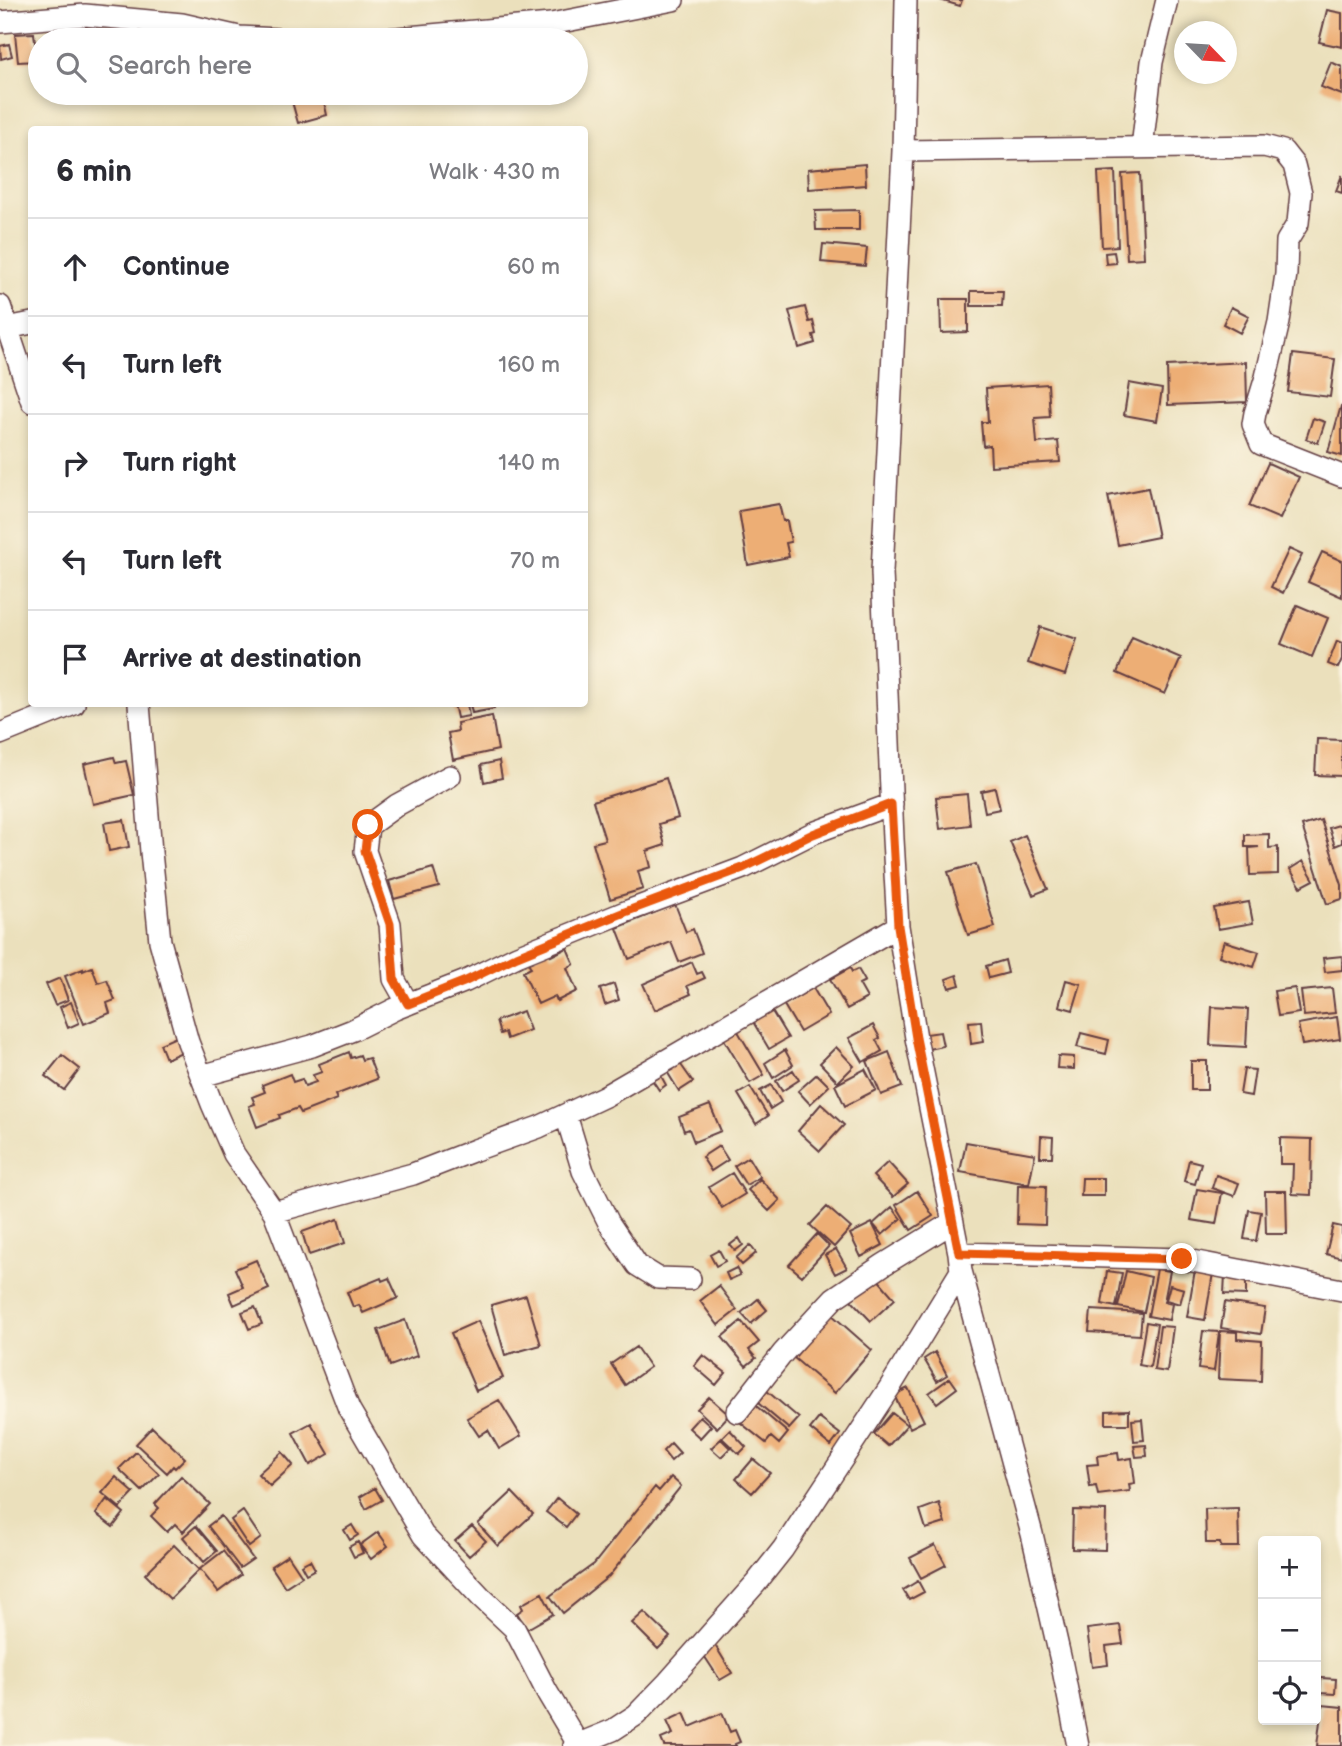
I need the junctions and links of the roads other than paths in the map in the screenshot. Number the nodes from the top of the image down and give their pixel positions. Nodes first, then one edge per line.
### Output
1 (673, 0) edge
2 (906, 0) edge
3 (1167, 0) edge
4 (0, 22) edge
5 (200, 28) edge
6 (507, 28) edge
7 (1142, 148) junction
8 (903, 151) junction
9 (0, 306) edge
10 (28, 324) edge
11 (7, 328) junction
12 (28, 390) edge
13 (1342, 476) edge
14 (67, 707) edge
15 (139, 707) edge
16 (0, 734) edge
17 (450, 776) dead end
18 (891, 804) junction
19 (898, 926) junction
20 (408, 1004) junction
21 (201, 1076) junction
22 (566, 1115) junction
23 (274, 1212) junction
24 (953, 1222) junction
25 (960, 1262) junction
26 (690, 1279) dead end
27 (1342, 1290) edge
28 (737, 1412) dead end
29 (576, 1745) edge
30 (1078, 1746) edge

1 - 6 street
2 - 8 street
3 - 7 street
4 - 5 street
7 - 8 street
7 - 13 street
8 - 18 street
9 - 11 street
10 - 11 street
11 - 12 street
14 - 16 street
15 - 21 street
17 - 20 street
18 - 19 street
18 - 20 street
19 - 22 street
19 - 24 street
20 - 21 street
21 - 23 street
22 - 23 street
22 - 26 street
23 - 29 street
24 - 25 street
24 - 28 street
25 - 27 street
25 - 29 street
25 - 30 street

